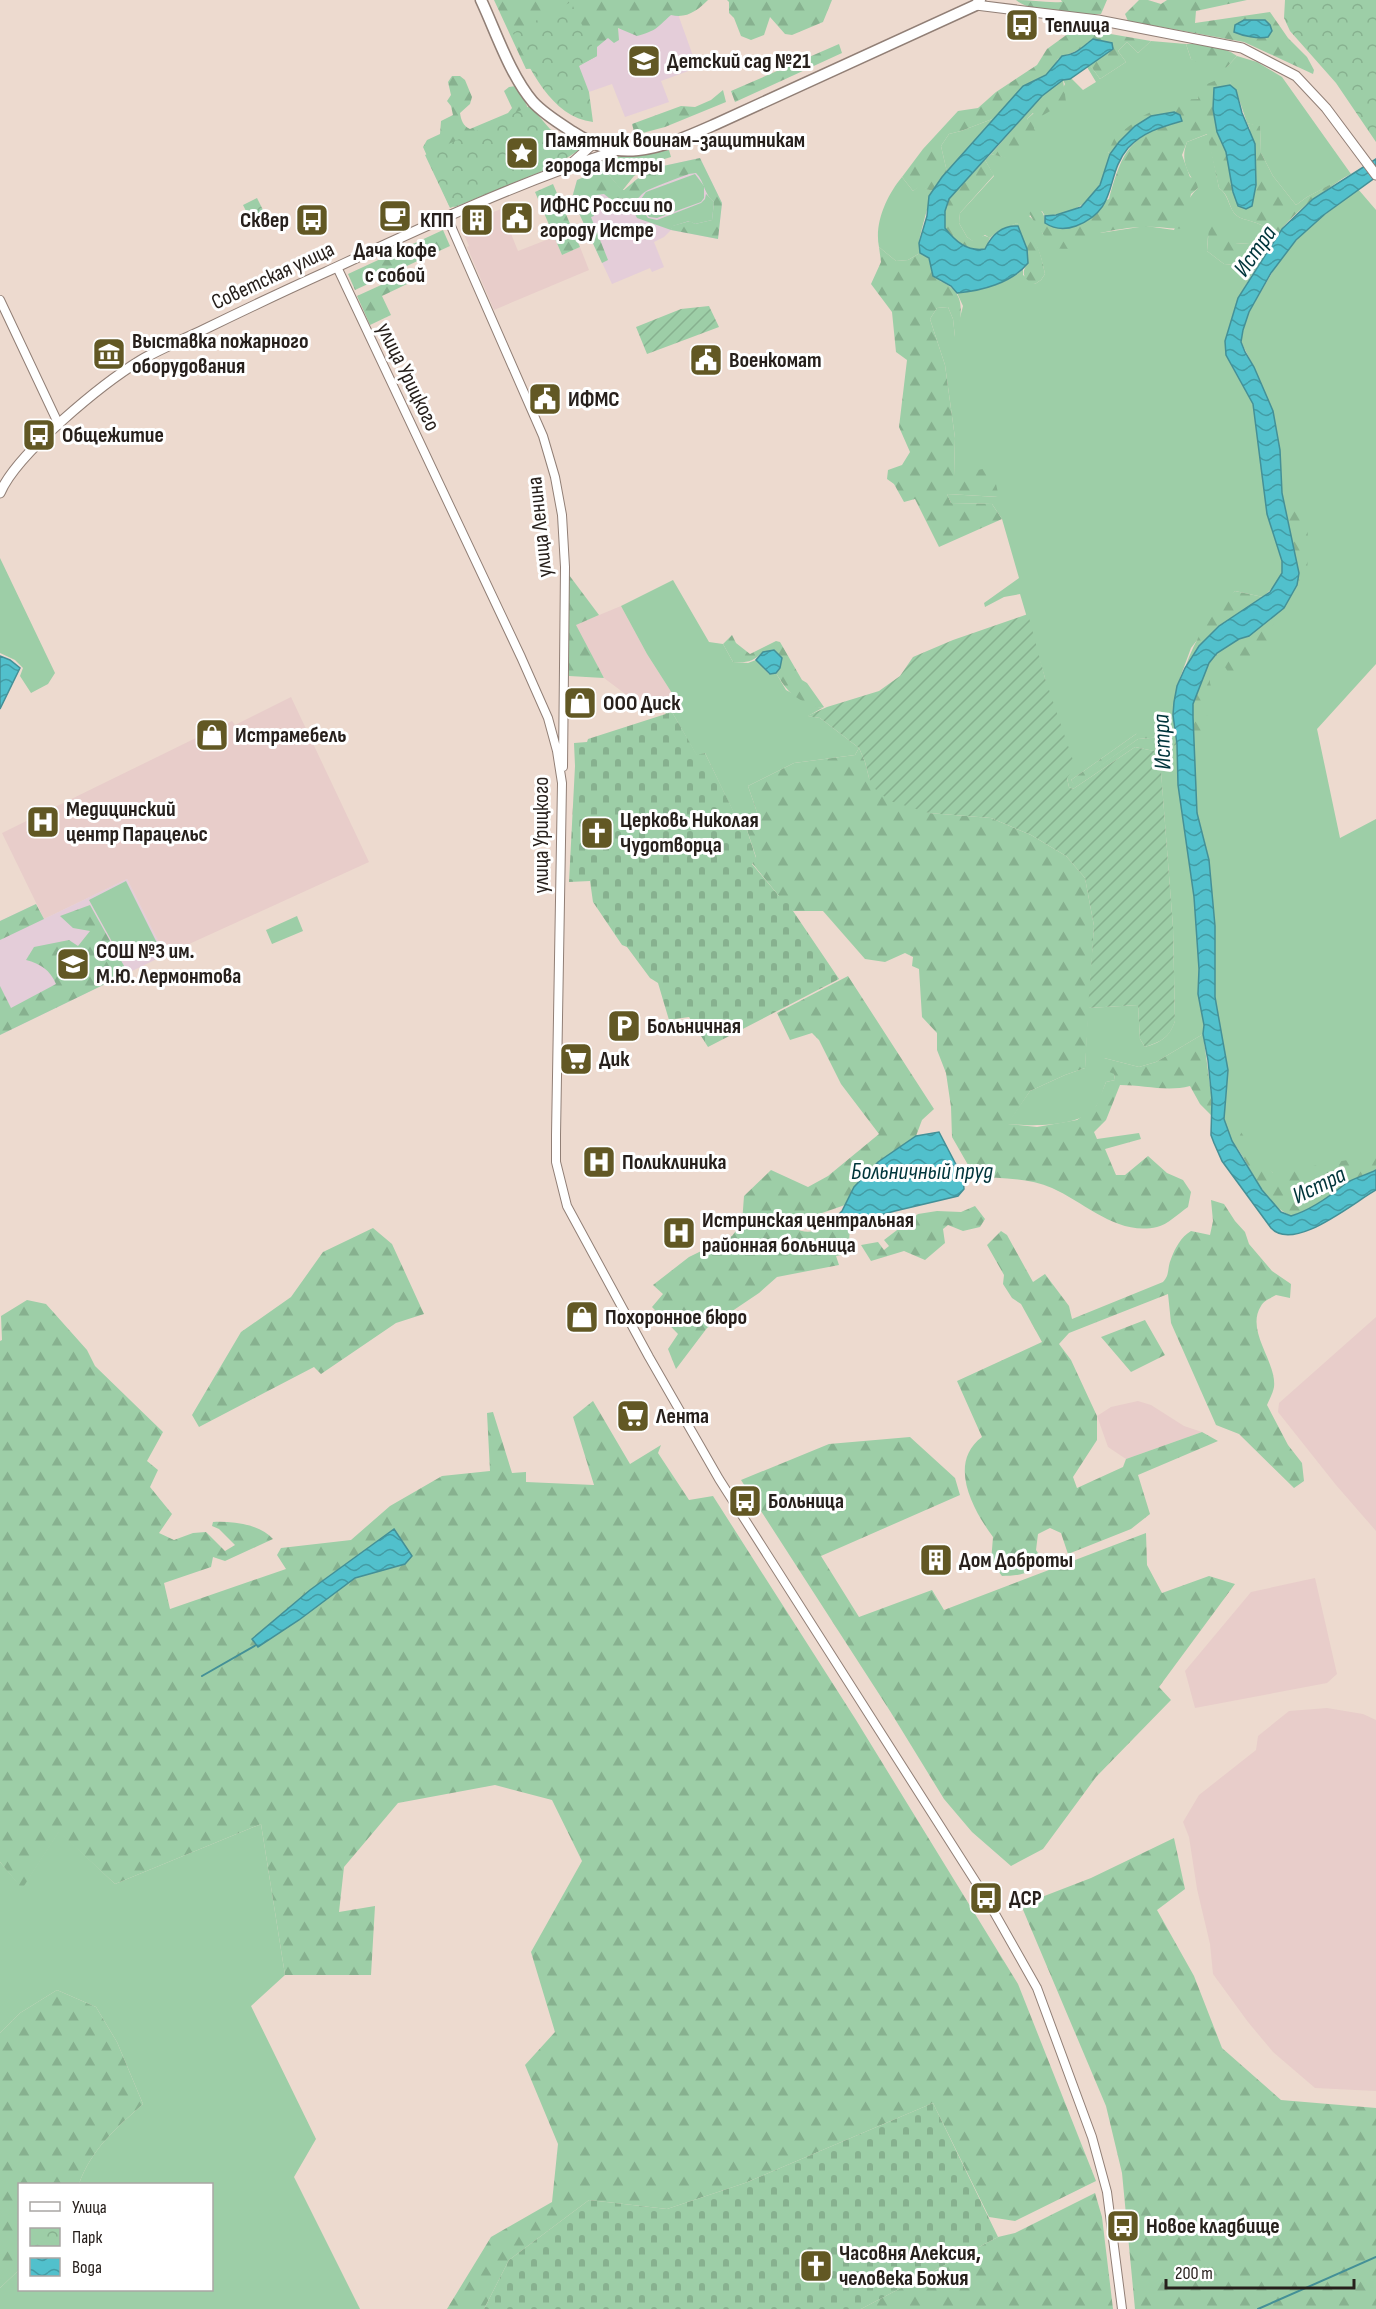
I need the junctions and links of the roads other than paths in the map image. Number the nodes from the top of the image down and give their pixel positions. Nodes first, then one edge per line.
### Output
1 (481, 0) edge
2 (978, 2) edge
3 (593, 144) junction
4 (615, 151) junction
5 (569, 166) junction
6 (1376, 175) edge
7 (447, 217) junction
8 (337, 267) junction
9 (0, 300) edge
10 (59, 425) junction
11 (0, 493) edge
12 (548, 718) junction
13 (563, 722) junction
14 (562, 783) junction
15 (1122, 2309) edge

1 - 3 main road
2 - 4 main road, Советская улица
2 - 6 main road
3 - 4 main road
3 - 5 main road, Советская улица
4 - 5 main road, Советская улица
5 - 7 main road, Советская улица
7 - 8 main road, Советская улица
7 - 13 street, улица Ленина
8 - 10 main road, Советская улица
8 - 12 street, улица Урицкого
9 - 10 street
10 - 11 main road, Советская улица
12 - 13 street
12 - 14 street, улица Урицкого
13 - 14 street, улица Ленина
14 - 15 street, улица Урицкого

